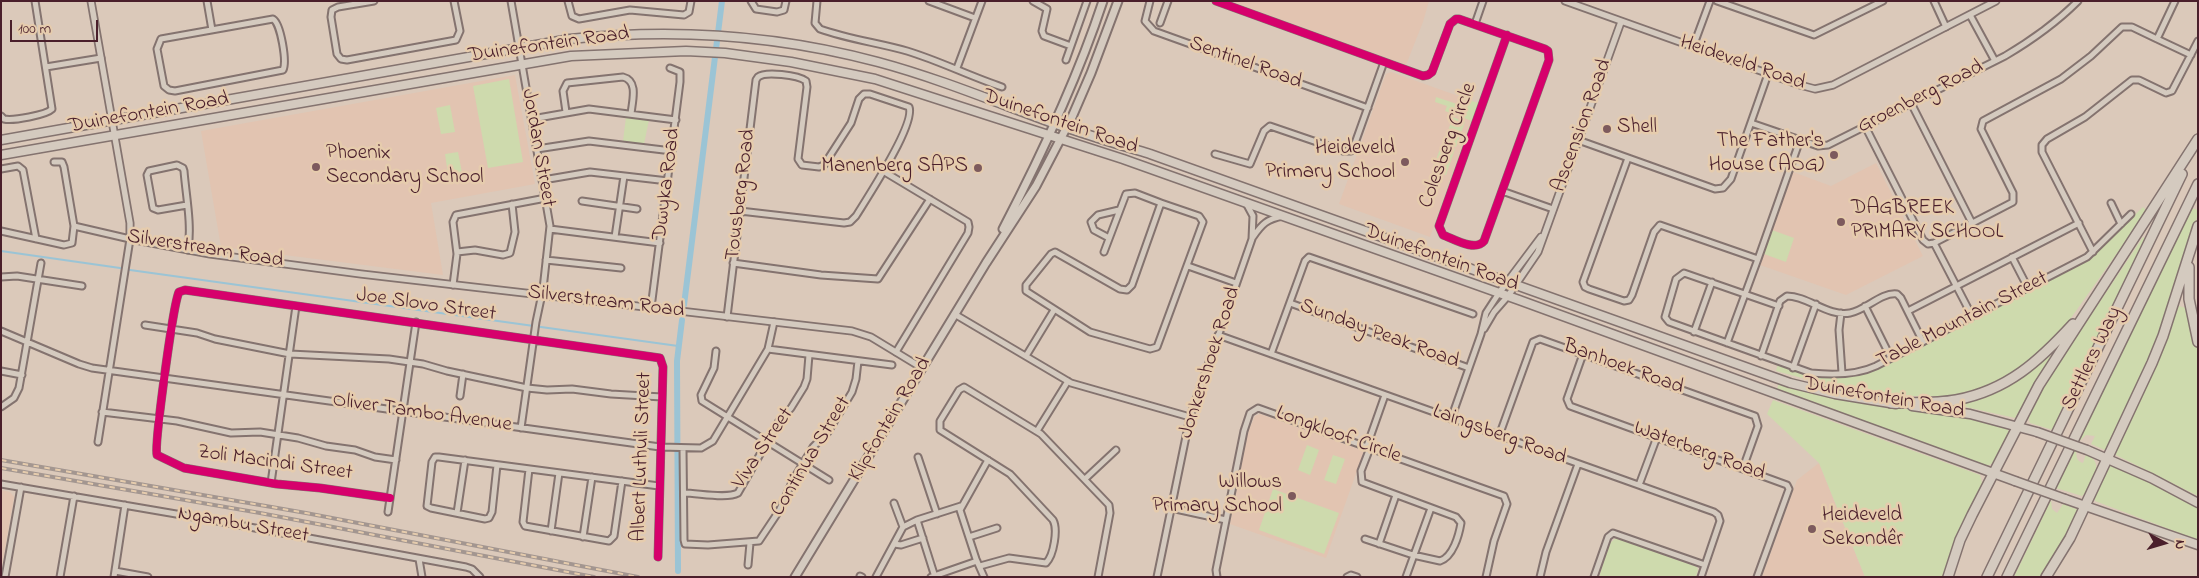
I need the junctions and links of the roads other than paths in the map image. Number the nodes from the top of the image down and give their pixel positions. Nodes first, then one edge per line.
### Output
1 (35, 1) edge
2 (91, 1) edge
3 (207, 1) edge
4 (374, 1) edge
5 (454, 1) edge
6 (511, 1) edge
7 (568, 1) edge
8 (691, 1) edge
9 (751, 1) edge
10 (786, 1) edge
11 (817, 1) edge
12 (929, 1) edge
13 (982, 1) edge
14 (1033, 1) edge
15 (1087, 1) edge
16 (1103, 1) edge
17 (1118, 1) edge
18 (1150, 1) edge
19 (1168, 1) edge
20 (1216, 1) edge
21 (1483, 1) edge
22 (1564, 1) edge
23 (1710, 1) edge
24 (1717, 1) edge
25 (1883, 1) edge
26 (1934, 1) edge
27 (1996, 1) edge
28 (2078, 1) edge
29 (2176, 1) edge
30 (1987, 4) edge
31 (1970, 15) junction
32 (975, 18) junction
33 (1622, 22) junction
34 (1160, 24) dead end
35 (1475, 24) junction
36 (1946, 28) junction
37 (212, 30) junction
38 (1507, 35) junction
39 (2158, 39) junction
40 (2198, 41) edge
41 (1071, 46) junction
42 (1693, 47) junction
43 (519, 48) junction
44 (2191, 55) junction
45 (101, 58) junction
46 (1066, 60) dead end
47 (1995, 61) junction
48 (1384, 62) junction
49 (522, 63) junction
50 (46, 67) junction
51 (670, 68) dead end
52 (956, 68) junction
53 (1768, 74) junction
54 (1002, 87) dead end
55 (1910, 104) junction
56 (1368, 108) junction
57 (566, 112) junction
58 (630, 114) junction
59 (1, 116) edge
60 (532, 119) junction
61 (112, 120) junction
62 (676, 120) junction
63 (1053, 123) junction
64 (1751, 123) junction
65 (1865, 126) junction
66 (1067, 127) junction
67 (115, 135) junction
68 (1049, 135) junction
69 (1061, 139) junction
70 (1, 140) edge
71 (1578, 140) junction
72 (1800, 140) junction
73 (2198, 140) edge
74 (537, 149) junction
75 (672, 151) junction
76 (1215, 154) dead end
77 (1, 155) edge
78 (1628, 158) junction
79 (54, 162) dead end
80 (1, 169) edge
81 (883, 171) junction
82 (624, 176) junction
83 (543, 180) junction
84 (668, 181) junction
85 (2198, 184) edge
86 (1502, 191) junction
87 (546, 198) junction
88 (930, 199) junction
89 (582, 202) dead end
90 (1161, 203) junction
91 (1246, 203) junction
92 (2111, 203) dead end
93 (512, 204) junction
94 (187, 205) junction
95 (620, 207) junction
96 (637, 209) dead end
97 (1553, 209) junction
98 (1119, 210) junction
99 (740, 211) junction
100 (2131, 214) dead end
101 (1284, 216) junction
102 (1972, 223) junction
103 (2079, 223) junction
104 (2121, 224) junction
105 (74, 226) junction
106 (2198, 226) edge
107 (550, 229) junction
108 (1, 231) edge
109 (1546, 231) junction
110 (616, 237) junction
111 (1109, 238) junction
112 (36, 239) junction
113 (130, 239) junction
114 (1252, 239) junction
115 (660, 243) junction
116 (1934, 243) junction
117 (2192, 244) junction
118 (188, 250) junction
119 (457, 252) junction
120 (1104, 252) dead end
121 (2093, 252) junction
122 (2012, 257) junction
123 (1758, 259) junction
124 (546, 260) junction
125 (41, 263) dead end
126 (733, 263) junction
127 (986, 263) junction
128 (1188, 266) junction
129 (621, 268) dead end
130 (1, 277) edge
131 (38, 279) junction
132 (1712, 282) junction
133 (1236, 283) junction
134 (1506, 283) junction
135 (453, 285) junction
136 (82, 286) dead end
137 (1516, 286) junction
138 (1956, 286) junction
139 (2028, 288) junction
140 (1499, 293) junction
141 (1744, 293) junction
142 (541, 295) junction
143 (1508, 296) junction
144 (1290, 303) junction
145 (1816, 304) junction
146 (296, 306) junction
147 (1779, 306) junction
148 (1865, 306) junction
149 (651, 308) junction
150 (1054, 310) junction
151 (2086, 310) junction
152 (1908, 311) junction
153 (1841, 313) junction
154 (956, 314) junction
155 (1473, 314) dead end
156 (1972, 316) junction
157 (727, 317) junction
158 (416, 322) junction
159 (774, 322) junction
160 (145, 325) dead end
161 (172, 329) junction
162 (1, 331) edge
163 (1694, 332) junction
164 (1481, 334) junction
165 (1218, 335) junction
166 (533, 339) junction
167 (28, 341) junction
168 (1923, 342) junction
169 (2198, 342) edge
170 (1727, 343) junction
171 (768, 349) junction
172 (716, 352) dead end
173 (896, 352) junction
174 (290, 354) junction
175 (1271, 354) junction
176 (1584, 354) junction
177 (809, 355) junction
178 (1026, 356) junction
179 (1761, 356) junction
180 (1891, 358) junction
181 (662, 359) joint
182 (858, 361) junction
183 (410, 362) junction
184 (892, 365) dead end
185 (922, 368) junction
186 (1469, 368) junction
187 (1793, 368) junction
188 (108, 370) junction
189 (1, 371) edge
190 (1842, 373) junction
191 (462, 374) junction
192 (22, 375) junction
193 (165, 378) junction
194 (1068, 381) junction
195 (527, 388) junction
196 (284, 395) junction
197 (1385, 395) junction
198 (460, 396) dead end
199 (662, 397) junction
200 (1891, 403) junction
201 (1, 407) edge
202 (102, 412) junction
203 (402, 412) junction
204 (1190, 417) junction
205 (727, 418) junction
206 (1451, 418) junction
207 (160, 419) junction
208 (2018, 426) junction
209 (521, 428) junction
210 (1037, 431) junction
211 (278, 435) junction
212 (1499, 436) junction
213 (1657, 437) junction
214 (98, 442) dead end
215 (766, 442) junction
216 (1369, 447) junction
217 (660, 448) junction
218 (682, 449) junction
219 (1116, 450) dead end
220 (918, 457) dead end
221 (2107, 458) junction
222 (396, 460) junction
223 (464, 460) junction
224 (988, 460) junction
225 (1578, 464) junction
226 (497, 465) junction
227 (802, 465) junction
228 (1743, 468) junction
229 (529, 469) junction
230 (559, 473) junction
231 (1993, 473) junction
232 (592, 477) junction
233 (1085, 479) junction
234 (829, 480) dead end
235 (622, 481) junction
236 (271, 483) junction
237 (1, 484) edge
238 (1639, 485) junction
239 (659, 486) junction
240 (21, 487) junction
241 (684, 493) junction
242 (1396, 495) junction
243 (74, 496) junction
244 (390, 498) junction
245 (894, 503) dead end
246 (2198, 504) edge
247 (125, 505) junction
248 (962, 506) junction
249 (2084, 506) junction
250 (1171, 508) junction
251 (1430, 508) junction
252 (388, 512) dead end
253 (457, 513) junction
254 (937, 514) junction
255 (917, 520) junction
256 (1226, 520) junction
257 (902, 527) junction
258 (997, 528) dead end
259 (551, 532) junction
260 (583, 537) junction
261 (968, 537) junction
262 (923, 538) junction
263 (1365, 539) dead end
264 (750, 543) junction
265 (894, 544) junction
266 (1379, 544) junction
267 (2198, 545) edge
268 (1413, 555) junction
269 (658, 557) dead end
270 (419, 559) junction
271 (979, 564) junction
272 (1705, 565) junction
273 (748, 566) dead end
274 (114, 574) edge
275 (933, 576) edge
276 (5, 577) edge
277 (60, 577) edge
278 (148, 577) edge
279 (422, 577) edge
280 (480, 577) edge
281 (795, 577) edge
282 (876, 577) edge
283 (984, 577) edge
284 (1098, 577) edge
285 (1157, 577) edge
286 (1217, 577) edge
287 (1347, 577) edge
288 (1357, 577) edge
289 (1406, 577) edge
290 (1486, 577) edge
291 (1540, 577) edge
292 (1594, 577) edge
293 (1701, 577) edge
294 (1757, 577) edge
295 (1948, 577) edge
296 (1988, 577) edge
297 (2007, 577) edge
298 (2046, 577) edge

1 - 50 street
2 - 45 street
3 - 37 street
4 - 5 street
6 - 43 street, Jordan Street
7 - 8 street
9 - 10 street
11 - 52 street
12 - 32 street
13 - 32 street
14 - 41 street
15 - 41 street
16 - 63 main road, Klipfontein Road
17 - 66 main road, Klipfontein Road
18 - 56 street, Sentinel Road
19 - 34 street
20 - 48 street
21 - 35 street
22 - 33 street, Heideveld Road
23 - 42 street
24 - 25 street
26 - 36 street
27 - 30 street, Heideveld Road
28 - 47 street, Groenberg Road
29 - 39 street
30 - 31 street, Heideveld Road
31 - 36 street, Heideveld Road
31 - 47 street
32 - 52 street
33 - 42 street, Heideveld Road
33 - 71 street, Ascension Road
35 - 38 street
35 - 48 street
36 - 53 street, Heideveld Road
37 - 37 street
38 - 86 street, Colesberg Circle
38 - 86 street, Colesberg Circle
39 - 44 street
39 - 102 street
40 - 44 street
41 - 46 street
42 - 53 street, Heideveld Road
43 - 49 street, Jordan Street
43 - 61 main road, Duinefontein Road
43 - 63 main road, Duinefontein Road
44 - 103 street
45 - 50 street
45 - 61 street
47 - 55 street, Groenberg Road
48 - 56 street
49 - 60 street, Jordan Street
49 - 67 main road, Duinefontein Road
49 - 68 main road, Duinefontein Road
50 - 59 street
51 - 62 street, Dwyka Road
52 - 54 street
53 - 64 street
55 - 65 street, Groenberg Road
55 - 102 street
56 - 76 street
57 - 58 street
57 - 58 street
57 - 60 street
58 - 62 street
60 - 74 street, Jordan Street
61 - 67 street
61 - 70 main road, Duinefontein Road
62 - 75 street, Dwyka Road
63 - 66 main road, Duinefontein Road
63 - 68 main road, Klipfontein Road
64 - 72 street, Groenberg Road
64 - 78 street
65 - 72 street, Groenberg Road
65 - 116 street
66 - 69 main road, Klipfontein Road
66 - 134 main road, Duinefontein Road
67 - 77 main road, Duinefontein Road
67 - 113 street
68 - 69 main road, Duinefontein Road
68 - 127 main road, Klipfontein Road
69 - 91 main road, Duinefontein Road
69 - 127 main road, Klipfontein Road
71 - 78 street
71 - 97 street, Ascension Road
72 - 123 street
73 - 151 highway
73 - 296 highway, Settlers Way
74 - 75 street
74 - 83 street, Jordan Street
75 - 84 street, Dwyka Road
78 - 123 street
79 - 105 street
80 - 112 street
81 - 88 street
81 - 99 street
81 - 99 street, Tousberg Road
82 - 83 street
82 - 84 street
82 - 95 street
83 - 87 street, Jordan Street
84 - 115 street, Dwyka Road
85 - 297 highway, Settlers Way
86 - 97 street
87 - 93 street
87 - 107 street, Jordan Street
88 - 126 street
88 - 173 street
89 - 95 street
90 - 98 street
90 - 128 street
90 - 150 street
91 - 101 main road, Duinefontein Road
91 - 114 street, Jonkershoek Road
92 - 104 street
93 - 119 street
93 - 119 street
94 - 94 street
94 - 118 street
95 - 96 street
95 - 110 street
97 - 109 street, Ascension Road
98 - 111 street
98 - 111 street
99 - 126 street, Tousberg Road
100 - 104 street, Table Mountain Street
101 - 114 street, Jonkershoek Road
101 - 140 main road, Duinefontein Road
102 - 116 street
103 - 121 street
103 - 122 street
104 - 121 street, Table Mountain Street
105 - 112 street
105 - 113 street, Silverstream Road
106 - 117 highway
107 - 110 street
107 - 124 street, Jordan Street
108 - 112 street
109 - 134 street, Ascension Road
109 - 137 street, Ascension Road
110 - 115 street
111 - 120 street
113 - 118 street, Silverstream Road
113 - 188 street
114 - 133 street, Jonkershoek Road
115 - 149 street, Dwyka Road
116 - 138 street
117 - 169 highway
117 - 221 highway
118 - 135 street, Silverstream Road
119 - 135 street
121 - 139 street, Table Mountain Street
122 - 138 street
122 - 139 street
123 - 141 street
124 - 129 street
124 - 142 street, Jordan Street
125 - 131 street
126 - 157 street, Tousberg Road
127 - 154 main road, Klipfontein Road
128 - 133 street
128 - 150 street
130 - 131 street
131 - 136 street
131 - 167 street
132 - 141 street
132 - 163 street
132 - 163 street, Table Mountain Street
133 - 165 street, Jonkershoek Road
134 - 137 main road, Duinefontein Road
134 - 140 street, Ascension Road
135 - 142 street, Silverstream Road
137 - 143 street, Ascension Road
137 - 200 main road, Duinefontein Road
138 - 152 street
138 - 156 street
139 - 156 street, Table Mountain Street
140 - 143 main road, Duinefontein Road
140 - 164 street
141 - 147 street
141 - 170 street
142 - 149 street, Silverstream Road
142 - 166 street, Jordan Street
143 - 164 street
143 - 231 main road, Duinefontein Road
144 - 155 street
144 - 175 street
144 - 186 street, Sunday Peak Road
145 - 147 street
145 - 153 street
145 - 187 street
146 - 158 street, Joe Slovo Street
146 - 161 street, Joe Slovo Street
146 - 174 street
147 - 179 street
148 - 152 street
148 - 153 street
148 - 180 street
149 - 157 street, Silverstream Road
150 - 178 street
151 - 200 highway
151 - 208 highway
152 - 168 street
153 - 190 street
154 - 178 street
154 - 185 main road, Klipfontein Road
156 - 168 street, Table Mountain Street
157 - 159 street, Silverstream Road
158 - 166 street, Joe Slovo Street
158 - 183 street
159 - 171 street, Oliver Tambo Avenue
159 - 173 street, Silverstream Road
160 - 161 street
161 - 174 street
161 - 193 street
162 - 167 street, Oliver Tambo Avenue
163 - 170 street, Table Mountain Street
164 - 186 street
165 - 175 street, Laingsberg Road
165 - 204 street, Jonkershoek Road
166 - 181 street, Joe Slovo Street
166 - 195 street, Jordan Street
167 - 188 street, Oliver Tambo Avenue
167 - 192 street
168 - 180 street, Table Mountain Street
170 - 179 street, Table Mountain Street
171 - 177 street
171 - 205 street, Oliver Tambo Avenue
172 - 205 street
173 - 185 street, Silverstream Road
174 - 183 street
174 - 196 street
175 - 197 street, Laingsberg Road
176 - 212 street, Banhoek Road
176 - 213 street, Waterberg Road
176 - 228 street, Banhoek Road
177 - 182 street
177 - 215 street, Viva Street
178 - 194 street
179 - 187 street, Table Mountain Street
180 - 190 street, Table Mountain Street
181 - 199 street, Albert Luthuli Street
182 - 184 street
182 - 227 street, Continua Street
183 - 191 street
183 - 203 street
185 - 281 main road, Klipfontein Road
186 - 206 street
187 - 190 street, Table Mountain Street
188 - 193 street, Oliver Tambo Avenue
188 - 202 street
189 - 192 street
191 - 195 street
191 - 198 street
192 - 201 street
193 - 196 street, Oliver Tambo Avenue
193 - 207 street
194 - 204 street
194 - 210 street
195 - 199 street
195 - 209 street, Jordan Street
196 - 203 street, Oliver Tambo Avenue
196 - 211 street
197 - 206 street, Laingsberg Road
197 - 216 street
199 - 217 street, Albert Luthuli Street
200 - 208 main road, Duinefontein Road
202 - 207 street
202 - 214 street
203 - 209 street, Oliver Tambo Avenue
203 - 222 street
204 - 250 street, Jonkershoek Road
205 - 215 street
205 - 218 street, Oliver Tambo Avenue
206 - 212 street, Laingsberg Road
207 - 211 street
207 - 236 street, Zoli Macindi Street
208 - 221 main road, Duinefontein Road, bridge
208 - 231 highway
209 - 217 street, Oliver Tambo Avenue
210 - 224 street
210 - 233 street
211 - 222 street
211 - 236 street
212 - 225 street, Laingsberg Road
213 - 228 street, Waterberg Road
213 - 238 street
215 - 227 street
215 - 241 street, Viva Street
216 - 242 street
216 - 256 street, Longkloof Circle
216 - 290 street, Longkloof Circle
217 - 218 street, Oliver Tambo Avenue
217 - 239 street, Albert Luthuli Street
218 - 241 street
219 - 233 street
220 - 254 street
221 - 246 main road, Duinefontein Road
221 - 249 highway
222 - 244 street
223 - 226 street
223 - 253 street
223 - 253 street
224 - 248 street
224 - 271 street
225 - 238 street, Laingsberg Road
225 - 291 street
226 - 229 street
226 - 253 street
227 - 234 street
227 - 264 street, Continua Street
228 - 294 street, Waterberg Road
229 - 230 street
229 - 259 street
230 - 232 street
230 - 259 street
231 - 249 main road, Duinefontein Road, bridge
231 - 295 highway
232 - 235 street
232 - 260 street
233 - 284 street
235 - 239 street
235 - 260 street
236 - 244 street, Zoli Macindi Street
237 - 240 street, Ngambu Street
238 - 272 street, Laingsberg Road
239 - 269 street, Albert Luthuli Street
240 - 243 street, Ngambu Street
240 - 276 street
241 - 264 street
242 - 251 street
242 - 266 street
243 - 247 street, Ngambu Street
243 - 277 street
244 - 252 street
245 - 257 street
247 - 270 street, Ngambu Street
247 - 274 street
248 - 254 street
248 - 261 street
249 - 267 main road, Duinefontein Road
249 - 298 highway
250 - 256 street
250 - 285 street, Jonkershoek Road
251 - 268 street
251 - 268 street
254 - 255 street
255 - 257 street
255 - 262 street
256 - 286 street, Longkloof Circle
257 - 265 street
258 - 261 street
259 - 260 street
261 - 271 street
262 - 265 street
262 - 275 street
263 - 266 street
264 - 273 street
265 - 282 street
266 - 268 street
268 - 289 street
270 - 279 street
270 - 280 street, Ngambu Street
271 - 275 street
271 - 283 street
272 - 292 street
272 - 293 street, Laingsberg Road
274 - 278 street
287 - 288 street

